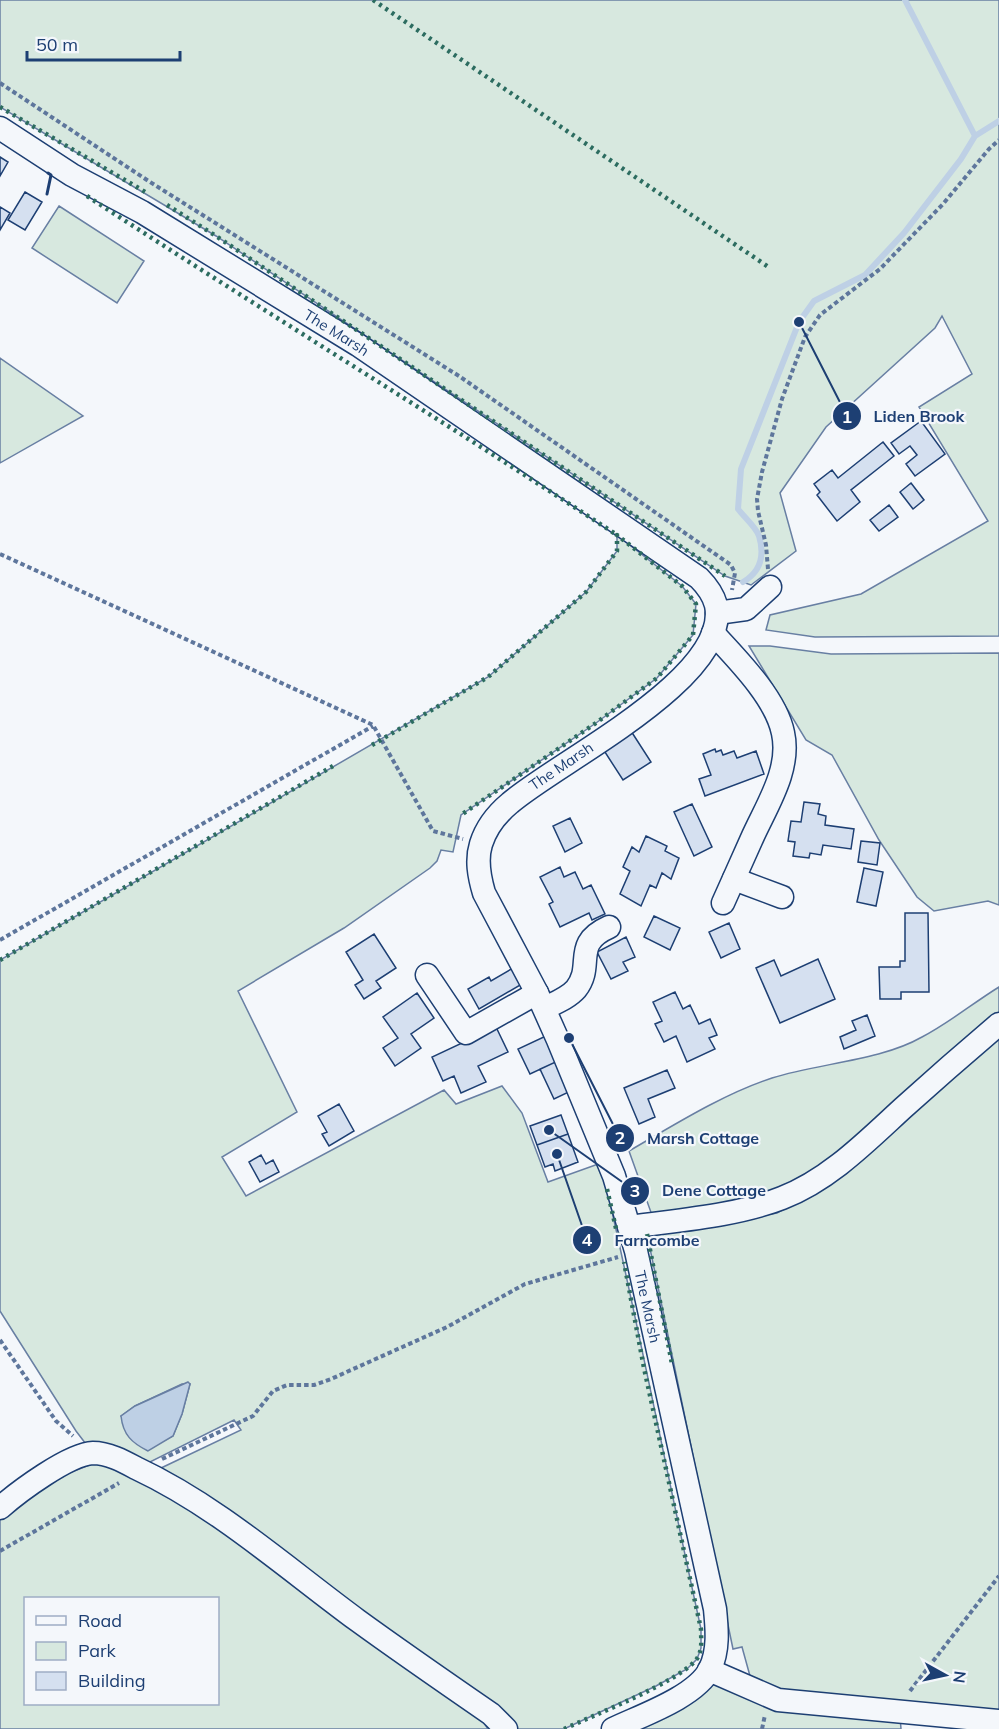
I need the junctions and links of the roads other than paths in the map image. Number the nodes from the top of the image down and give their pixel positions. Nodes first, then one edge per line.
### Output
1 (0, 128) edge
2 (770, 587) road end
3 (715, 616) junction
4 (734, 879) junction
5 (782, 897) dead end
6 (723, 903) dead end
7 (609, 927) dead end
8 (427, 975) dead end
9 (541, 1001) junction
10 (999, 1024) edge
11 (630, 1227) junction
12 (0, 1508) edge
13 (709, 1670) junction
14 (999, 1721) edge
15 (506, 1729) edge
16 (613, 1729) edge

1 - 3 street, The Marsh
2 - 3 street
3 - 4 street
3 - 9 street, The Marsh
4 - 5 street
4 - 6 street
7 - 9 street
8 - 9 street
9 - 11 street, The Marsh
10 - 11 street
11 - 13 street, The Marsh
12 - 15 street
13 - 14 street
13 - 16 street

